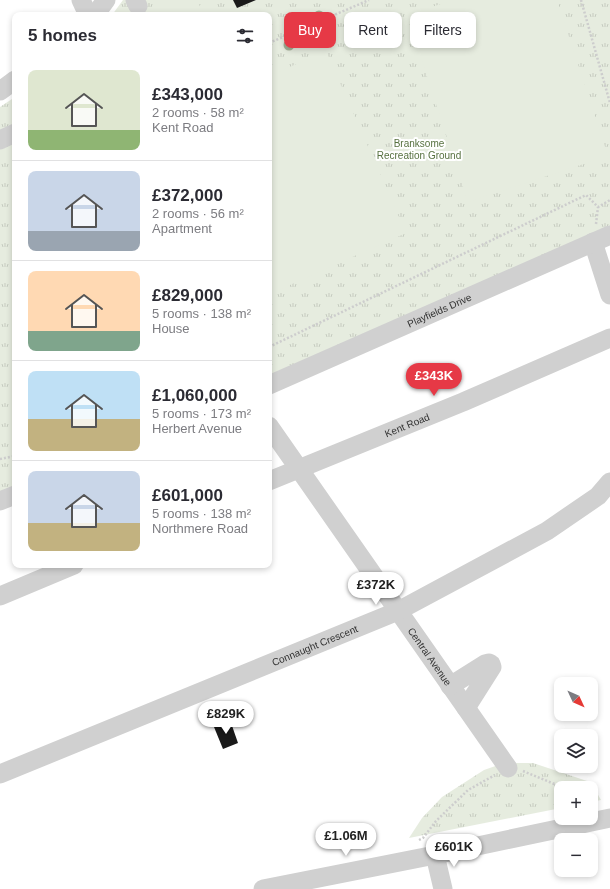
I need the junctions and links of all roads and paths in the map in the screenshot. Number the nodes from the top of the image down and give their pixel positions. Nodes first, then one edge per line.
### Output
1 (81, 0) edge
2 (106, 0) edge
3 (369, 0) edge
4 (581, 0) edge
5 (87, 12) edge
6 (97, 12) edge
7 (272, 42) edge
8 (12, 82) edge
9 (0, 91) edge
10 (610, 103) edge
11 (12, 134) edge
12 (0, 140) edge
13 (610, 200) edge
14 (610, 235) edge
15 (593, 242) junction
16 (610, 295) edge
17 (610, 338) edge
18 (272, 346) edge
19 (272, 383) edge
20 (272, 430) edge
21 (12, 457) edge
22 (0, 460) edge
23 (299, 468) junction
24 (272, 480) edge
25 (610, 482) edge
26 (12, 495) edge
27 (0, 501) edge
28 (67, 568) edge
29 (0, 596) edge
30 (398, 611) junction
31 (450, 686) junction
32 (466, 708) junction
33 (508, 768) junction
34 (0, 774) edge
35 (554, 784) edge
36 (610, 818) edge
37 (417, 841) dead end
38 (435, 855) junction
39 (263, 889) edge
40 (443, 889) edge

1 - 5 street
2 - 6 street
3 - 7 path
4 - 10 path
8 - 9 street
11 - 12 street
13 - 18 path
14 - 15 street, Playfields Drive
15 - 16 street
15 - 19 street, Playfields Drive
17 - 23 street, Kent Road
20 - 23 street, Central Avenue
21 - 22 path
23 - 24 street, Kent Road
23 - 30 street, Central Avenue
25 - 30 street, Connaught Crescent
26 - 27 street
28 - 29 street
30 - 31 street, Central Avenue
30 - 34 street, Connaught Crescent
31 - 32 street, Central Avenue
31 - 32 street
32 - 33 street, Central Avenue
33 - 35 path
33 - 37 path
36 - 38 street
38 - 39 street
38 - 40 street

